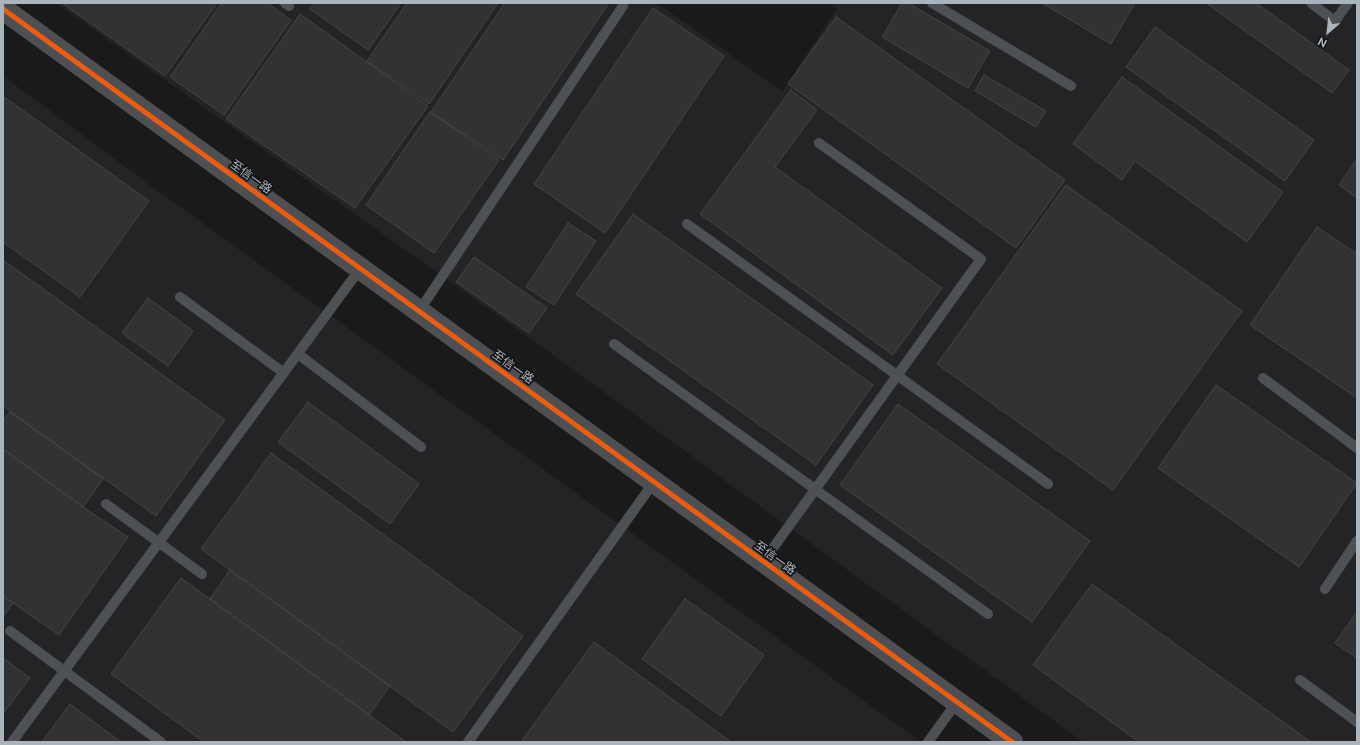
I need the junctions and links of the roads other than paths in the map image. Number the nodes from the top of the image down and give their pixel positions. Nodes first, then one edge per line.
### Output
1 (932, 3) edge
2 (1311, 3) edge
3 (1348, 3) edge
4 (623, 6) dead end
5 (3, 9) edge
6 (1071, 86) dead end
7 (819, 143) dead end
8 (687, 224) dead end
9 (360, 269) junction
10 (180, 297) dead end
11 (418, 311) junction
12 (614, 344) dead end
13 (298, 354) junction
14 (284, 373) junction
15 (897, 375) junction
16 (1263, 378) dead end
17 (421, 447) dead end
18 (1357, 448) edge
19 (654, 482) junction
20 (1048, 484) dead end
21 (815, 489) junction
22 (106, 504) dead end
23 (1357, 540) edge
24 (159, 543) junction
25 (763, 562) junction
26 (202, 574) dead end
27 (1325, 589) dead end
28 (988, 614) dead end
29 (10, 631) dead end
30 (64, 671) junction
31 (1300, 680) dead end
32 (957, 702) junction
33 (1357, 722) edge
34 (12, 742) edge
35 (161, 742) edge
36 (468, 742) edge
37 (928, 742) edge
38 (1012, 742) edge

1 - 6 lane
2 - 3 lane
4 - 11 lane
5 - 9 street, 至信一路
7 - 15 lane
8 - 15 lane
9 - 11 street, 至信一路
9 - 13 lane
10 - 14 lane
11 - 19 street, 至信一路
12 - 21 lane
13 - 14 lane
13 - 17 lane
14 - 24 lane
15 - 20 lane
15 - 21 lane
16 - 18 lane
19 - 25 street, 至信一路
19 - 36 lane
21 - 25 lane
21 - 28 lane
22 - 24 lane
23 - 27 lane
24 - 26 lane
24 - 30 lane
25 - 32 street, 至信一路
29 - 30 lane
30 - 34 lane
30 - 35 lane
31 - 33 lane
32 - 37 lane
32 - 38 street, 至信一路

